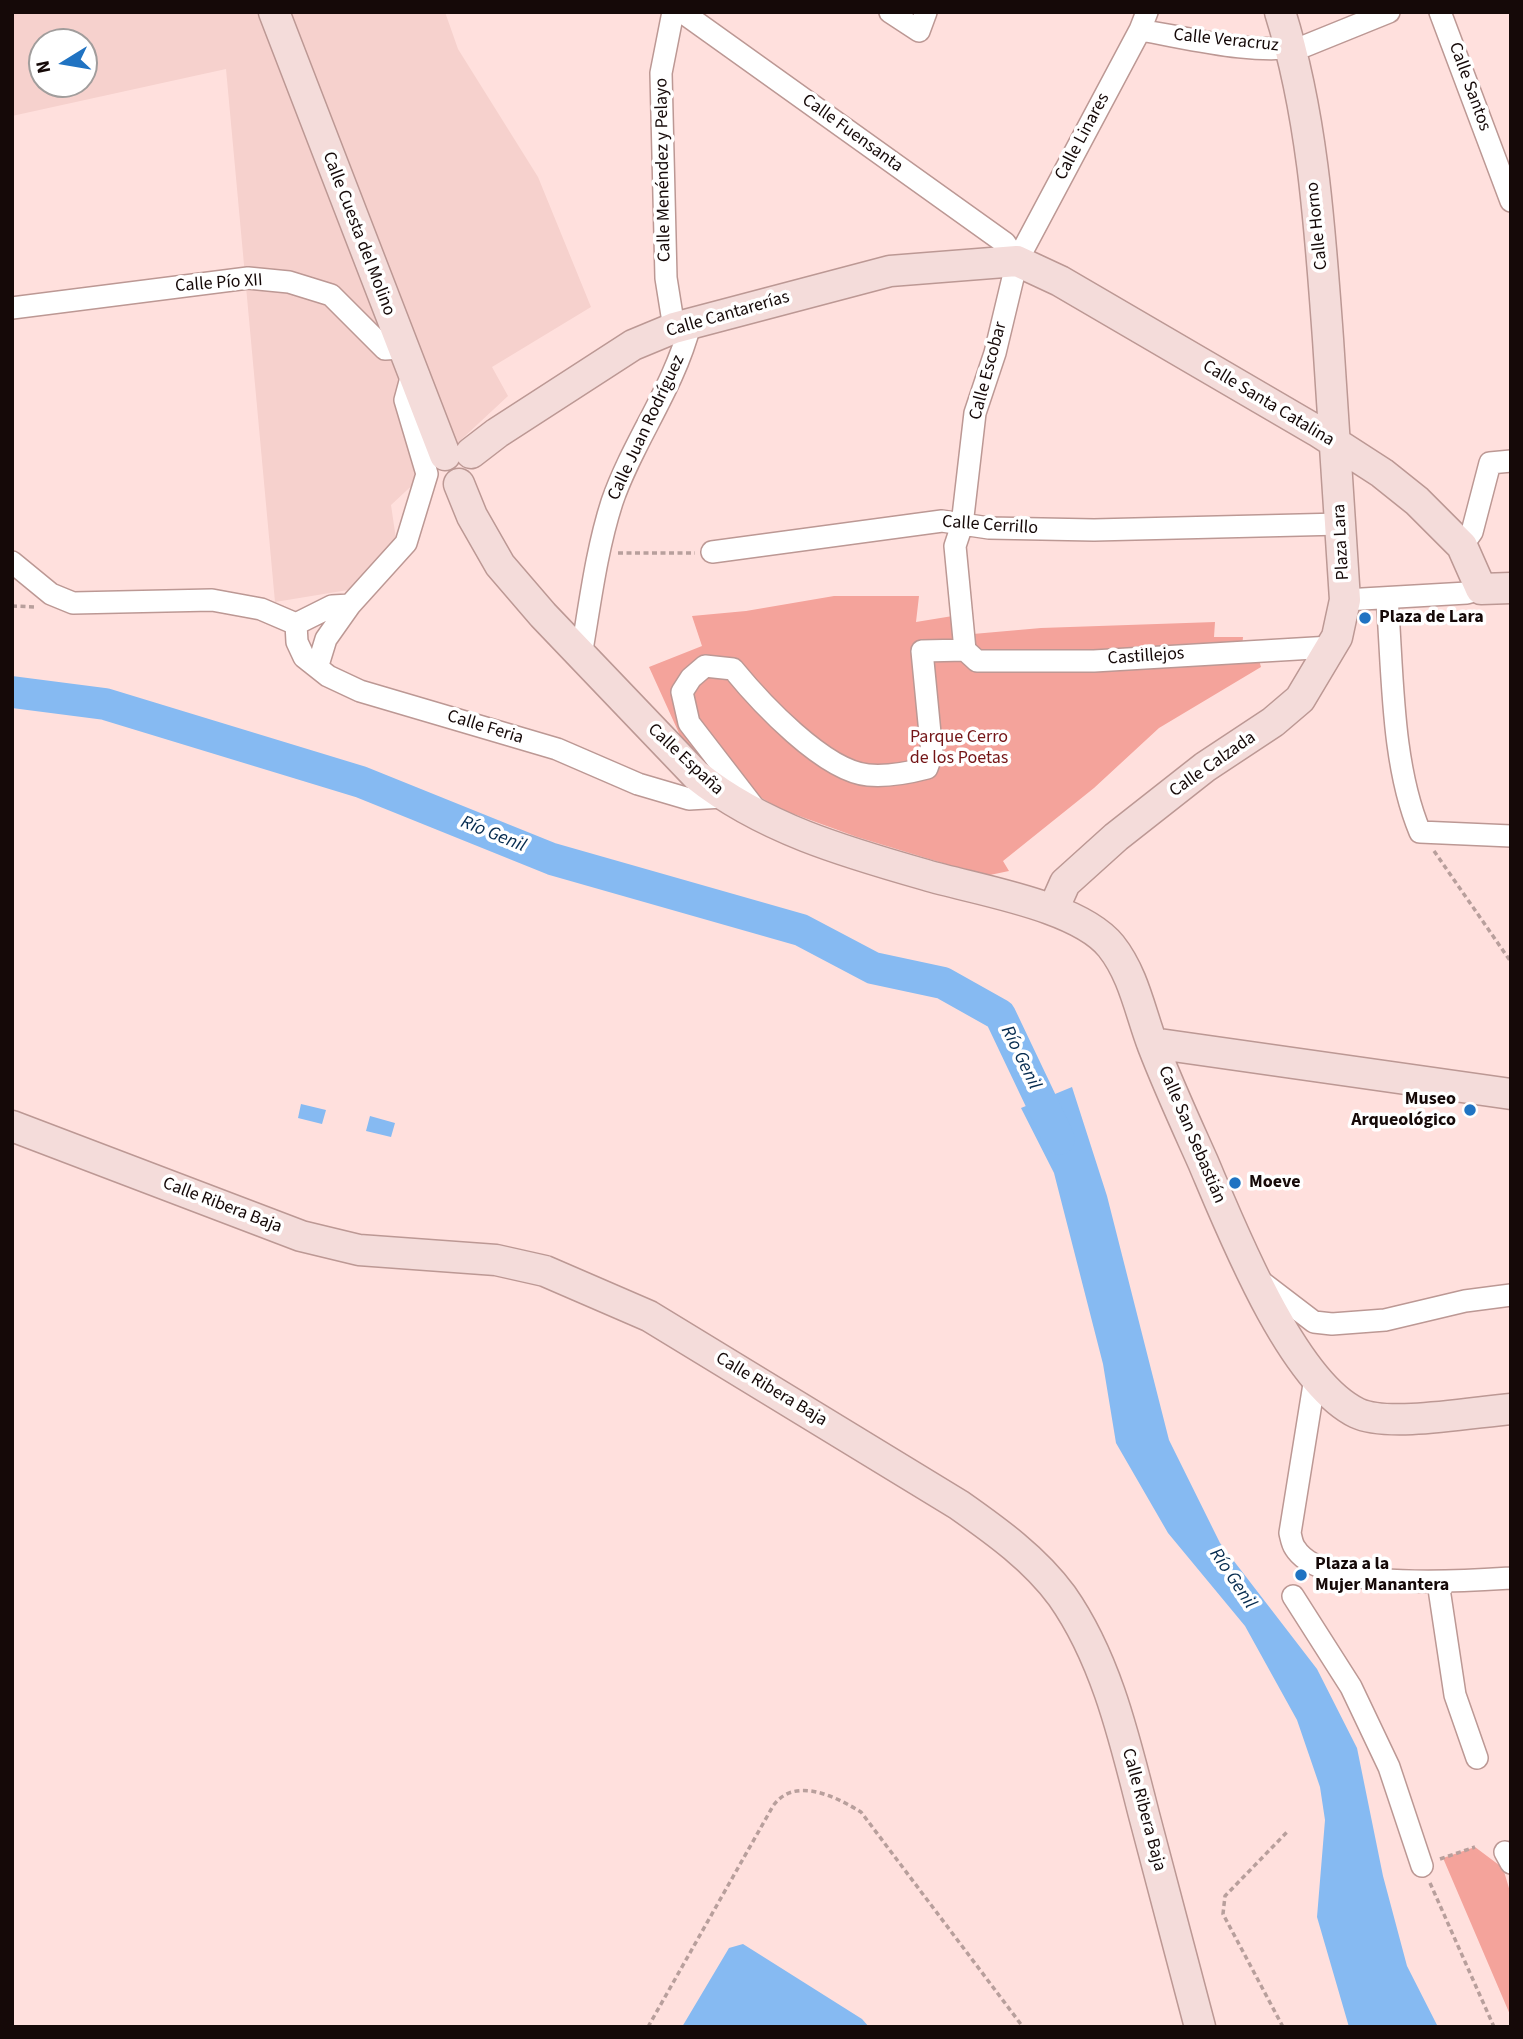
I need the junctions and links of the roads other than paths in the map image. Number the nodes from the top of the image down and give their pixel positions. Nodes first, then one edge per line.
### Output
1 (274, 12) edge
2 (673, 12) edge
3 (682, 12) edge
4 (890, 12) edge
5 (1280, 12) edge
6 (1389, 12) edge
7 (1440, 12) edge
8 (923, 21) edge
9 (1143, 21) edge
10 (1291, 48) junction
11 (1511, 201) edge
12 (1017, 261) junction
13 (12, 308) edge
14 (682, 326) junction
15 (407, 361) junction
16 (1335, 443) junction
17 (458, 454) junction
18 (1511, 461) edge
19 (962, 524) junction
20 (1341, 524) junction
21 (1462, 546) junction
22 (712, 552) road end
23 (12, 562) edge
24 (1511, 588) edge
25 (1481, 589) junction
26 (1387, 597) junction
27 (1345, 600) junction
28 (350, 605) junction
29 (296, 624) junction
30 (1331, 647) junction
31 (965, 650) junction
32 (581, 656) junction
33 (318, 665) junction
34 (723, 797) junction
35 (763, 819) junction
36 (1511, 836) edge
37 (1053, 910) junction
38 (1152, 1043) junction
39 (1511, 1094) edge
40 (12, 1126) edge
41 (1252, 1275) junction
42 (1511, 1295) edge
43 (1315, 1378) junction
44 (1511, 1409) edge
45 (1511, 1578) edge
46 (1438, 1582) junction
47 (1293, 1596) dead end
48 (1477, 1758) dead end
49 (1422, 1866) road end
50 (1200, 2027) edge

1 - 15 street, Calle Cuesta del Molino
2 - 14 street, Calle Menéndez y Pelayo
3 - 12 street, Calle Fuensanta
4 - 8 street
5 - 10 street, Calle Horno
6 - 10 street, Calle Veracruz
7 - 11 street, Calle Santos
9 - 10 street, Calle Veracruz
9 - 12 street, Calle Linares
10 - 16 street, Calle Horno
12 - 14 street, Calle Cantarerías
12 - 16 street, Calle Santa Catalina
12 - 19 street, Calle Escobar
13 - 15 street, Calle Pío XII
14 - 17 street, Calle Cantarerías
14 - 32 street, Calle Juan Rodríguez
15 - 17 street, Calle Cuesta del Molino
15 - 28 street
16 - 20 street, Plaza Lara
16 - 21 street, Calle Santa Catalina
17 - 32 street, Calle España
18 - 21 street
19 - 20 street, Calle Cerrillo
19 - 22 street, Calle Cerrillo
19 - 31 street, Calle Escobar
20 - 27 street, Plaza Lara
21 - 25 street, Calle Santa Catalina
23 - 29 street
24 - 25 street
25 - 26 street, Plaza Lara
26 - 27 street, Plaza Lara
26 - 36 street
27 - 30 street, Calle Calzada
28 - 29 street
28 - 33 street
29 - 33 street, Calle Feria
30 - 31 street, Castillejos
30 - 37 street, Calle Calzada
31 - 35 street
32 - 34 street, Calle España
33 - 34 street, Calle Feria
34 - 35 street, Calle España
35 - 37 street, Calle España
37 - 38 street, Calle San Sebastián
38 - 39 street
38 - 41 street, Calle San Sebastián
40 - 50 street, Calle Ribera Baja
41 - 42 street
41 - 43 street, Calle San Sebastián
43 - 44 street, Calle San Sebastián
43 - 46 street
45 - 46 street
46 - 48 street
47 - 49 street

